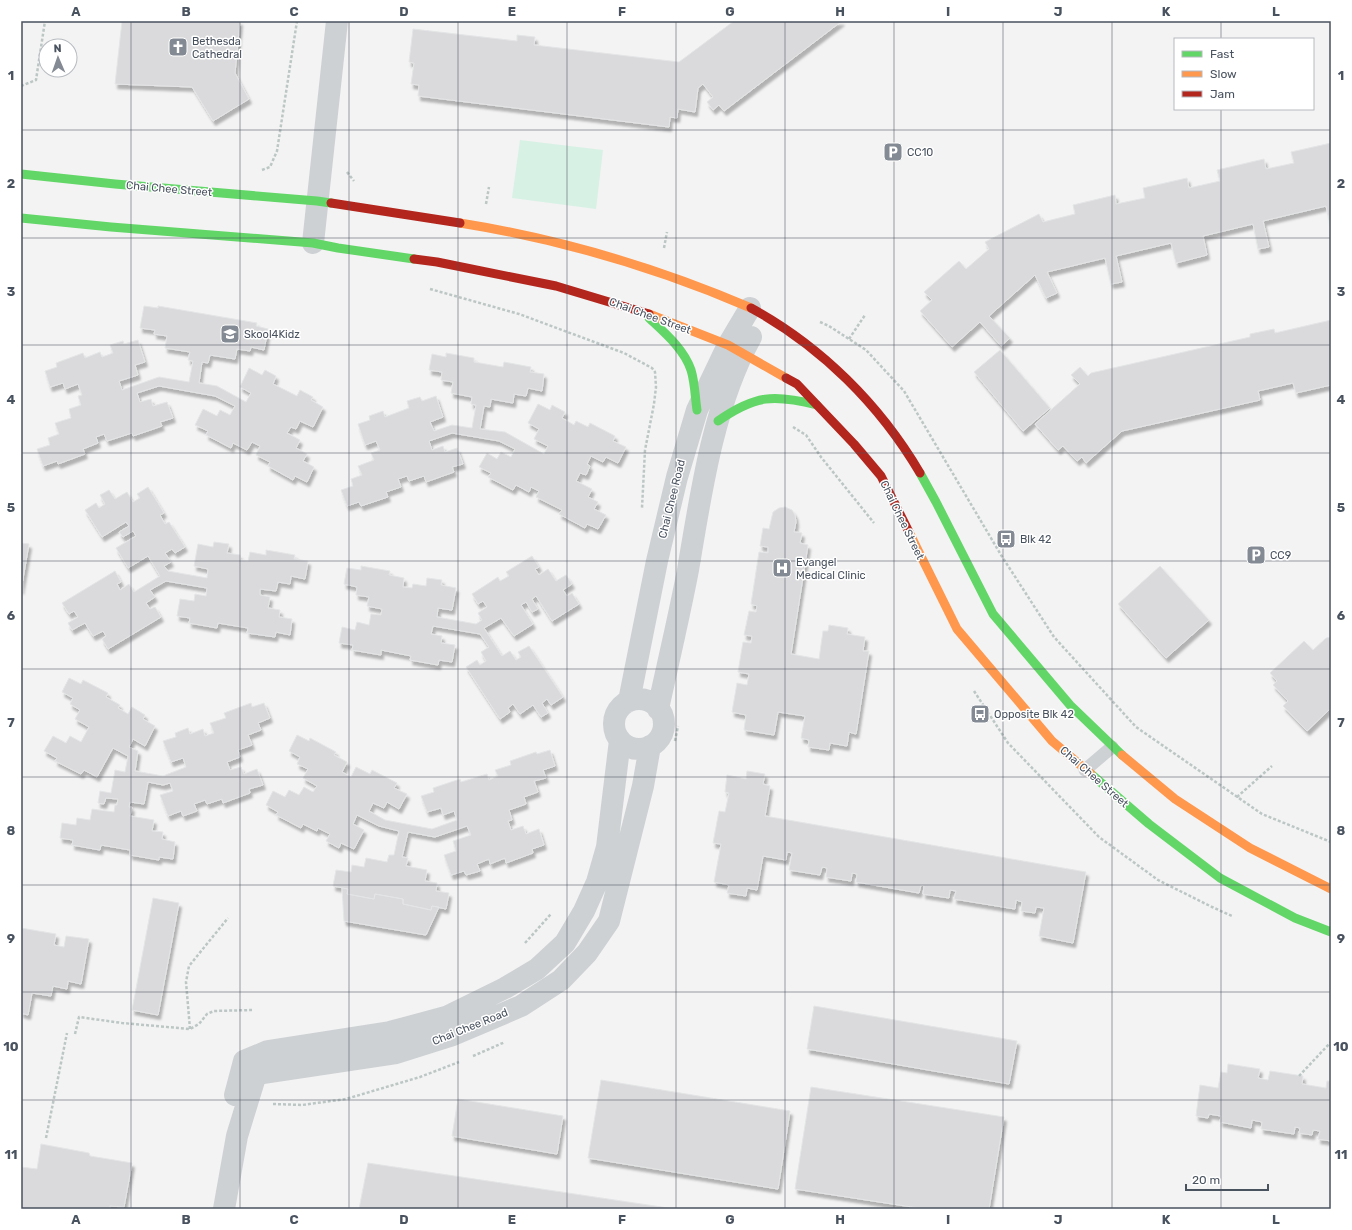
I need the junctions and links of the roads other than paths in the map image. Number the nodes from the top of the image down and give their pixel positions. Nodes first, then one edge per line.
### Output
1 (337, 21) edge
2 (21, 174) edge
3 (317, 201) junction
4 (21, 218) edge
5 (314, 243) junction
6 (640, 311) junction
7 (756, 312) junction
8 (735, 349) junction
9 (817, 405) junction
10 (697, 410) junction
11 (718, 421) junction
12 (629, 701) junction
13 (658, 709) junction
14 (620, 740) junction
15 (650, 746) junction
16 (1112, 747) junction
17 (1085, 770) junction
18 (1331, 889) edge
19 (1331, 932) edge
20 (210, 1209) edge
21 (224, 1209) edge

1 - 3 street
2 - 3 street, Chai Chee Street
3 - 5 street
3 - 7 street, Chai Chee Street
4 - 5 street, Chai Chee Street
5 - 6 street, Chai Chee Street
6 - 8 street, Chai Chee Street
6 - 10 street
7 - 8 street, Chai Chee Road
7 - 16 street, Chai Chee Street
8 - 9 street, Chai Chee Street
8 - 10 street, Chai Chee Road
8 - 11 street, Chai Chee Road
9 - 11 street
9 - 17 street, Chai Chee Street
10 - 12 street, Chai Chee Road
11 - 13 street, Chai Chee Road
12 - 13 street
12 - 14 street, Chai Chee Road
13 - 15 street, Chai Chee Road
14 - 15 street
14 - 20 street, Chai Chee Road
15 - 21 street, Chai Chee Road
16 - 17 lane
16 - 18 street, Chai Chee Street
17 - 19 street, Chai Chee Street

